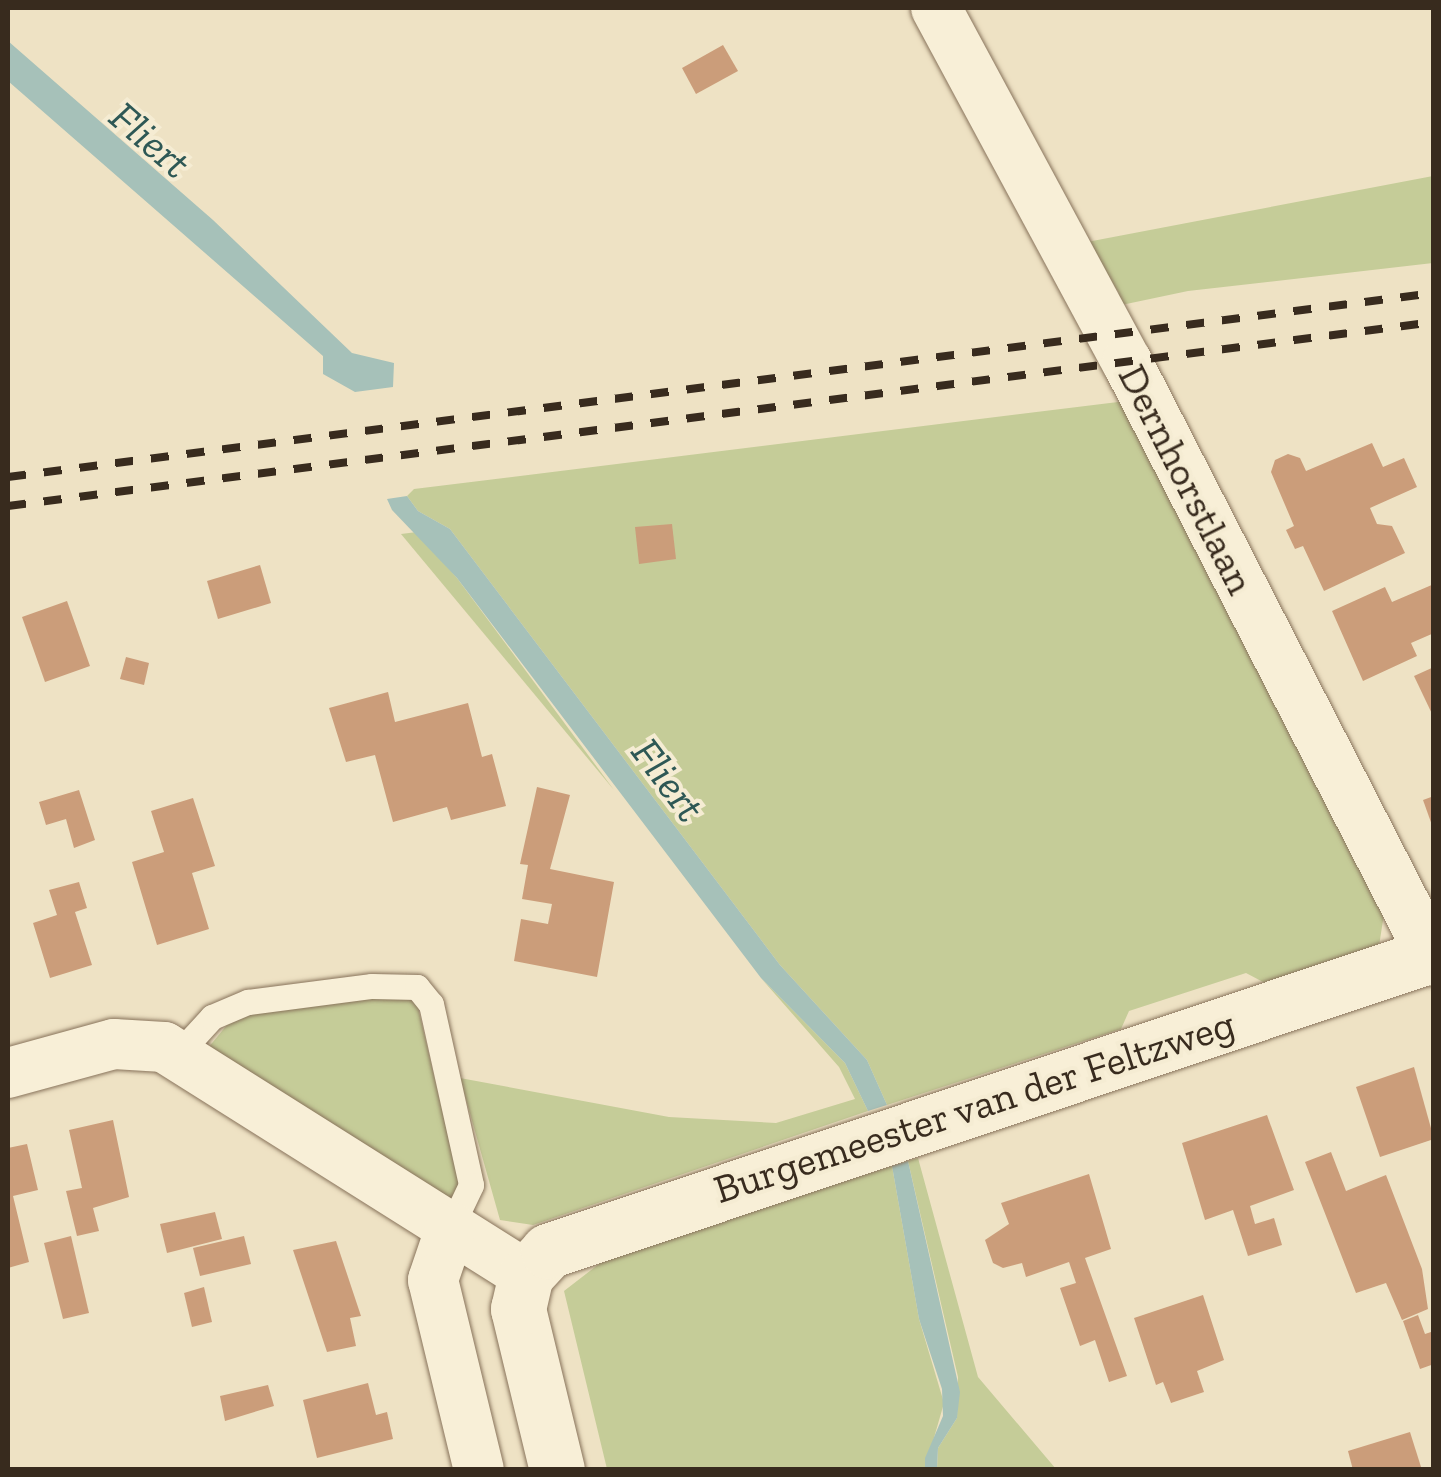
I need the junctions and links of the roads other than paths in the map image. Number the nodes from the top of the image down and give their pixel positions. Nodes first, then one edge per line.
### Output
1 (936, 8) edge
2 (1432, 957) edge
3 (179, 1054) junction
4 (8, 1073) edge
5 (451, 1227) junction
6 (526, 1275) junction
7 (479, 1470) edge
8 (557, 1470) edge

1 - 2 street, Dernhorstlaan
2 - 6 street, Burgemeester van der Feltzweg
3 - 4 street
3 - 5 street
3 - 5 lane
5 - 6 street
5 - 7 street
6 - 8 street

